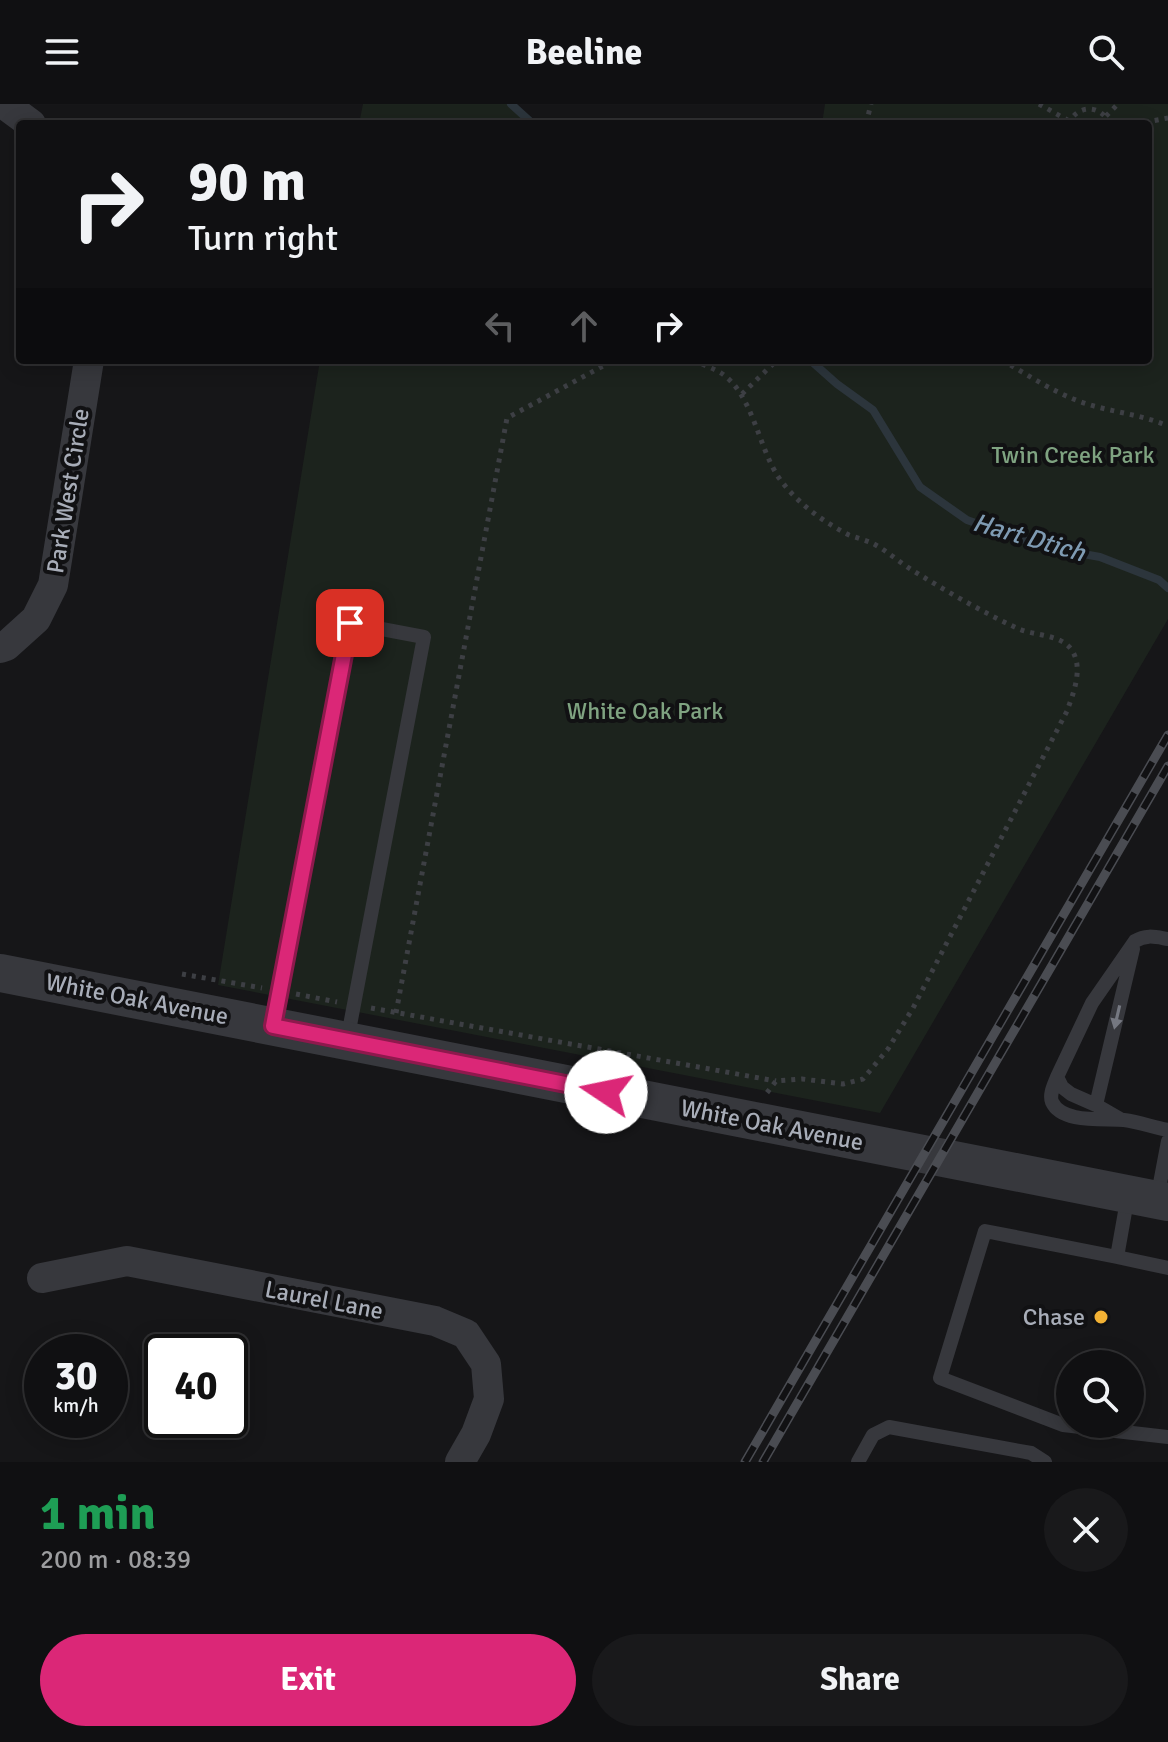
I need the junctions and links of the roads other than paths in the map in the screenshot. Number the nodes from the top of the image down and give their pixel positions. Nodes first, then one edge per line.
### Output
1 (4, 104) edge
2 (26, 120) edge
3 (88, 364) edge
4 (0, 648) edge
5 (1168, 939) edge
6 (1135, 941) junction
7 (0, 973) edge
8 (276, 1009) junction
9 (350, 1023) junction
10 (1057, 1077) junction
11 (1096, 1105) junction
12 (1122, 1120) junction
13 (1168, 1130) edge
14 (1168, 1141) edge
15 (1151, 1199) edge
16 (1117, 1257) junction
17 (1168, 1268) edge
18 (42, 1278) dead end
19 (1168, 1437) edge
20 (460, 1462) edge
21 (858, 1462) edge
22 (1045, 1462) edge

1 - 2 street
3 - 4 street, Park West Circle
5 - 6 lane
6 - 10 lane
6 -> 11 lane
7 - 8 street, White Oak Avenue
8 - 9 street, White Oak Avenue
8 - 9 lane
9 - 15 street, White Oak Avenue
10 - 11 lane
10 - 12 lane
11 - 12 lane
12 - 13 lane
14 - 15 lane
15 - 16 lane
16 - 17 lane
16 - 19 lane
18 - 20 street, Laurel Lane
21 - 22 lane

